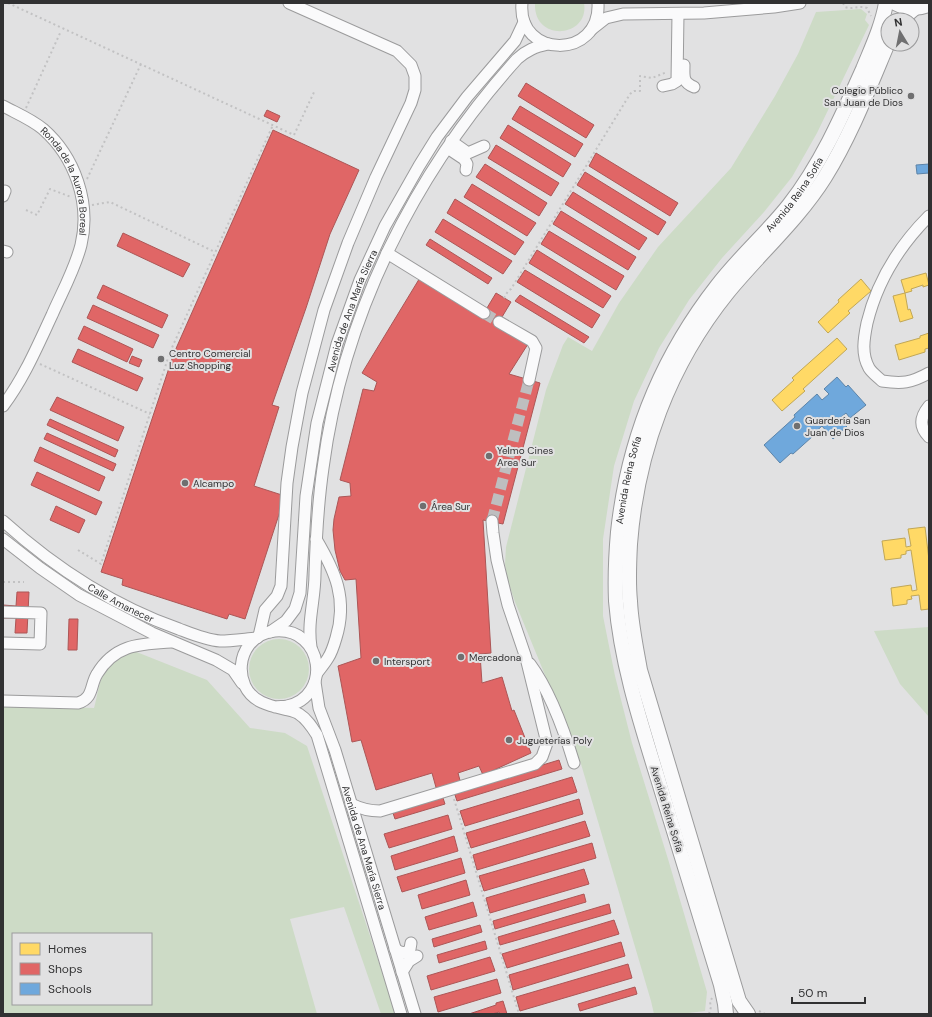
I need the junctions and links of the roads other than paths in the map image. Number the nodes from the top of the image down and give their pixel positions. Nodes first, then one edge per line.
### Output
1 (289, 3) edge
2 (511, 3) edge
3 (598, 3) edge
4 (800, 3) edge
5 (886, 3) edge
6 (895, 3) edge
7 (929, 5) edge
8 (915, 8) junction
9 (910, 12) edge
10 (523, 13) edge
11 (681, 14) junction
12 (592, 29) junction
13 (548, 44) junction
14 (884, 52) edge
15 (663, 86) dead end
16 (694, 87) dead end
17 (3, 106) edge
18 (449, 145) junction
19 (484, 146) dead end
20 (466, 170) dead end
21 (929, 216) edge
22 (387, 253) junction
23 (484, 313) tunnel mouth
24 (499, 322) tunnel mouth
25 (929, 373) edge
26 (529, 380) tunnel mouth
27 (3, 406) edge
28 (929, 406) edge
29 (929, 437) edge
30 (3, 521) edge
31 (492, 521) tunnel mouth
32 (316, 538) junction
33 (3, 539) edge
34 (3, 612) edge
35 (270, 632) junction
36 (258, 637) junction
37 (173, 642) junction
38 (3, 643) edge
39 (311, 647) junction
40 (526, 658) junction
41 (316, 677) junction
42 (245, 687) junction
43 (3, 701) edge
44 (275, 707) junction
45 (574, 763) dead end
46 (352, 804) junction
47 (411, 943) dead end
48 (395, 949) junction
49 (417, 956) dead end
50 (402, 972) junction
51 (400, 1014) edge
52 (415, 1014) edge
53 (726, 1014) edge
54 (748, 1014) edge

1 - 36 street
2 - 10 street
3 - 12 street
4 - 11 street
5 - 53 main road, Avenida Reina Sofía
6 - 8 main road
7 - 8 main road
8 - 9 main road
10 - 13 street
10 - 35 street, Avenida de Ana María Sierra
11 - 12 street
11 - 15 street
11 - 16 street
12 - 13 street
13 - 18 street, Avenida de Ana María Sierra
14 - 54 main road, Avenida Reina Sofía
17 - 27 street, Ronda de la Aurora Boreal
18 - 19 street
18 - 20 street
18 - 22 street, Avenida de Ana María Sierra
21 - 25 street
22 - 23 street
22 - 32 street, Avenida de Ana María Sierra
24 - 26 street
28 - 29 street
30 - 36 street, Calle Amanecer
31 - 40 street
32 - 39 street, Avenida de Ana María Sierra
32 - 41 street
33 - 37 street, Calle Amanecer
34 - 38 street
35 - 36 street, Avenida de Ana María Sierra
35 - 39 street, Avenida de Ana María Sierra
36 - 42 street
37 - 42 street, Calle Amanecer
37 - 43 street
39 - 41 street, Avenida de Ana María Sierra
40 - 45 street
40 - 46 street
41 - 44 street
41 - 46 street, Avenida de Ana María Sierra
42 - 44 street, Avenida de Ana María Sierra
44 - 51 street, Avenida de Ana María Sierra
46 - 48 street, Avenida de Ana María Sierra
47 - 48 street
48 - 50 street, Avenida de Ana María Sierra
49 - 50 street
50 - 52 street, Avenida de Ana María Sierra

